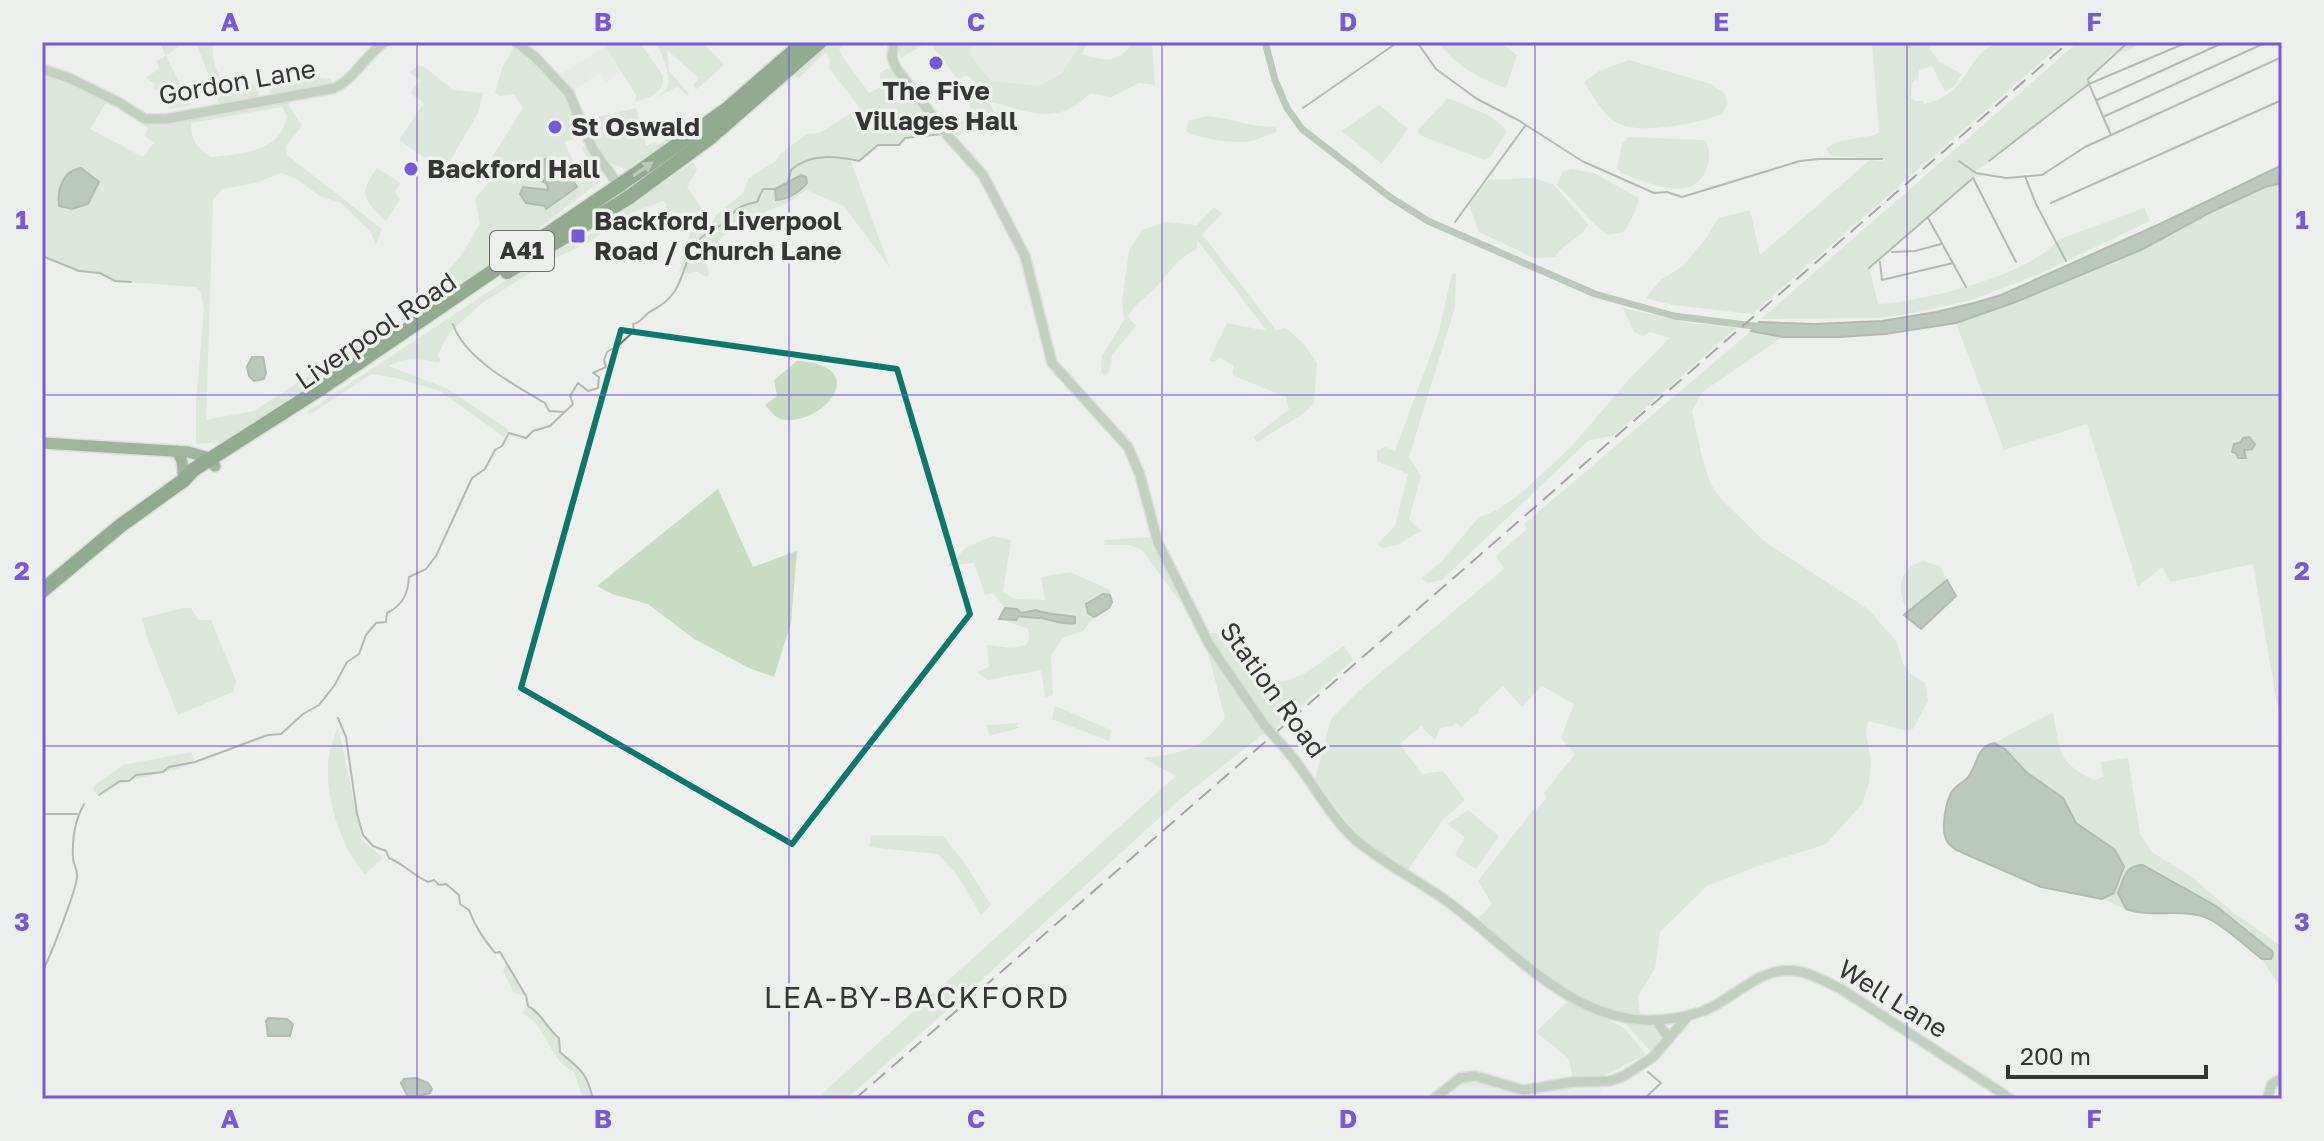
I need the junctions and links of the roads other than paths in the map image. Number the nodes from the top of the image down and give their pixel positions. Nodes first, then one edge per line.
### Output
1 (385, 42) edge
2 (516, 42) edge
3 (804, 42) edge
4 (820, 42) edge
5 (894, 42) edge
6 (42, 69) edge
7 (623, 192) junction
8 (42, 443) edge
9 (230, 447) junction
10 (183, 452) junction
11 (212, 462) junction
12 (184, 480) junction
13 (42, 591) edge
14 (1689, 1015) junction
15 (1656, 1020) junction
16 (1669, 1039) junction
17 (2282, 1078) edge
18 (1434, 1099) edge
19 (2011, 1099) edge
20 (2267, 1099) edge

1 - 6 street, Gordon Lane
2 - 7 street
7 -> 3 highway, Liverpool Road / A41
4 - 7 highway, Liverpool Road / A41
5 - 15 street, Station Road, bridge
7 - 9 highway, Liverpool Road / A41
7 - 11 highway, Liverpool Road / A41
8 - 10 main road
9 - 10 main road
9 - 11 highway, Liverpool Road / A41
10 - 11 main road
10 - 12 main road
11 - 12 highway, Liverpool Road / A41
12 - 13 highway, Liverpool Road / A41
14 - 15 street, Well Lane
14 - 16 street
14 - 19 street, Well Lane
15 - 16 street
16 - 18 street
17 - 20 street

